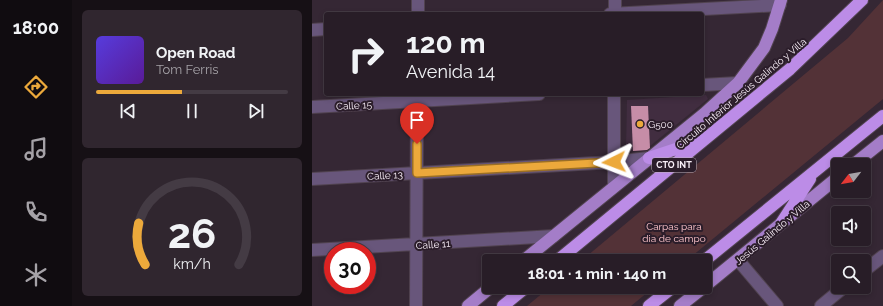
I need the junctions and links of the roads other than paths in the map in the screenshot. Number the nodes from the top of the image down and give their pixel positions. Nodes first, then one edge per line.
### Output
1 (418, 0) edge
2 (615, 0) edge
3 (862, 0) edge
4 (780, 2) edge
5 (418, 12) edge
6 (615, 12) edge
7 (642, 12) edge
8 (324, 29) edge
9 (312, 30) edge
10 (738, 83) junction
11 (704, 85) edge
12 (478, 96) edge
13 (614, 96) edge
14 (417, 98) edge
15 (312, 107) edge
16 (883, 116) edge
17 (706, 138) junction
18 (882, 143) edge
19 (649, 158) junction
20 (862, 158) edge
21 (614, 162) junction
22 (818, 168) junction
23 (417, 173) junction
24 (312, 179) edge
25 (831, 183) edge
26 (614, 186) junction
27 (782, 222) junction
28 (554, 236) junction
29 (416, 245) junction
30 (312, 250) edge
31 (532, 254) edge
32 (565, 254) edge
33 (712, 254) edge
34 (883, 256) edge
35 (738, 260) junction
36 (871, 265) edge
37 (712, 281) edge
38 (483, 294) edge
39 (518, 294) edge
40 (664, 294) edge
41 (695, 294) edge
42 (836, 294) edge
43 (416, 306) edge
44 (468, 306) edge
45 (503, 306) edge
46 (649, 306) edge
47 (680, 306) edge
48 (776, 306) edge
49 (821, 306) edge

1 - 5 street
2 - 6 street
3 - 17 highway, Circuito Interior Jesús Galindo y Villa / CTO INT
4 - 7 street
4 - 10 main road
8 - 9 street
10 - 11 street
10 - 19 main road, CTO INT
12 - 14 street, Calle 15
13 - 21 street
14 - 15 street, Calle 15
14 - 23 street
16 - 22 highway
17 - 19 highway
17 - 32 highway, Circuito Interior Jesús Galindo y Villa / CTO INT
18 - 20 main road
19 - 21 street, Calle 13
19 - 26 main road, CTO INT
21 - 23 street, Calle 13
21 - 26 street
22 - 27 highway
22 - 33 highway
23 - 24 street, Calle 13
23 - 29 street
25 - 27 main road, Jesús Galindo y Villa
26 - 28 main road, CTO INT
27 - 35 main road, Jesús Galindo y Villa
28 - 29 street, Calle 11
28 - 31 main road, CTO INT
29 - 30 street, Calle 11
29 - 43 street
34 - 36 street
35 - 37 main road, Jesús Galindo y Villa
35 - 48 street
38 - 44 main road
39 - 45 highway
40 - 46 highway
41 - 47 main road, Jesús Galindo y Villa
42 - 49 street

